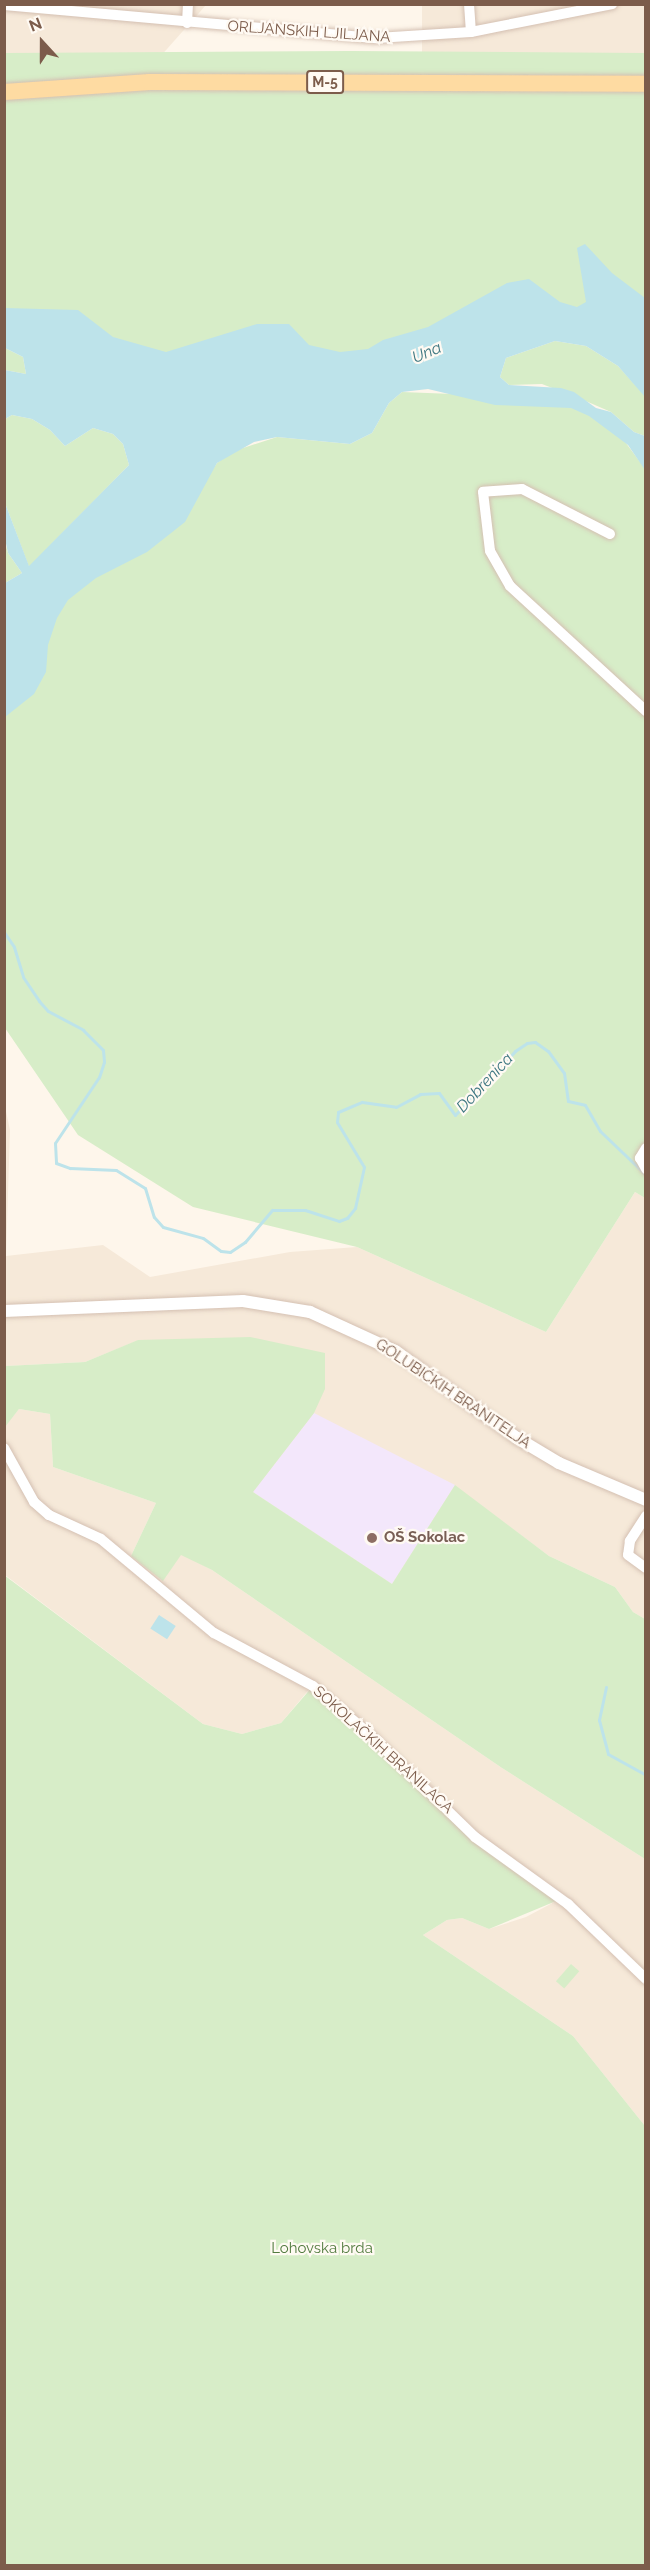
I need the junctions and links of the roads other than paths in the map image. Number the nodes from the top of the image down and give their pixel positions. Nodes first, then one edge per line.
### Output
1 (188, 4) edge
2 (469, 4) edge
3 (612, 4) edge
4 (4, 5) edge
5 (187, 23) junction
6 (471, 32) junction
7 (645, 84) edge
8 (4, 92) edge
9 (610, 534) dead end
10 (645, 711) edge
11 (645, 1148) edge
12 (645, 1169) edge
13 (4, 1311) edge
14 (4, 1448) edge
15 (645, 1500) edge
16 (645, 1516) edge
17 (645, 1568) edge
18 (645, 1979) edge

1 - 5 street
2 - 6 street
3 - 6 street, ORLJANSKIH LJILJANA
4 - 5 street, ORLJANSKIH LJILJANA
5 - 6 street, ORLJANSKIH LJILJANA
7 - 8 main road, M-5
9 - 10 street
11 - 12 street
13 - 15 street, GOLUBIĆKIH BRANITELJA
14 - 18 street, SOKOLAČKIH BRANILACA
16 - 17 street

